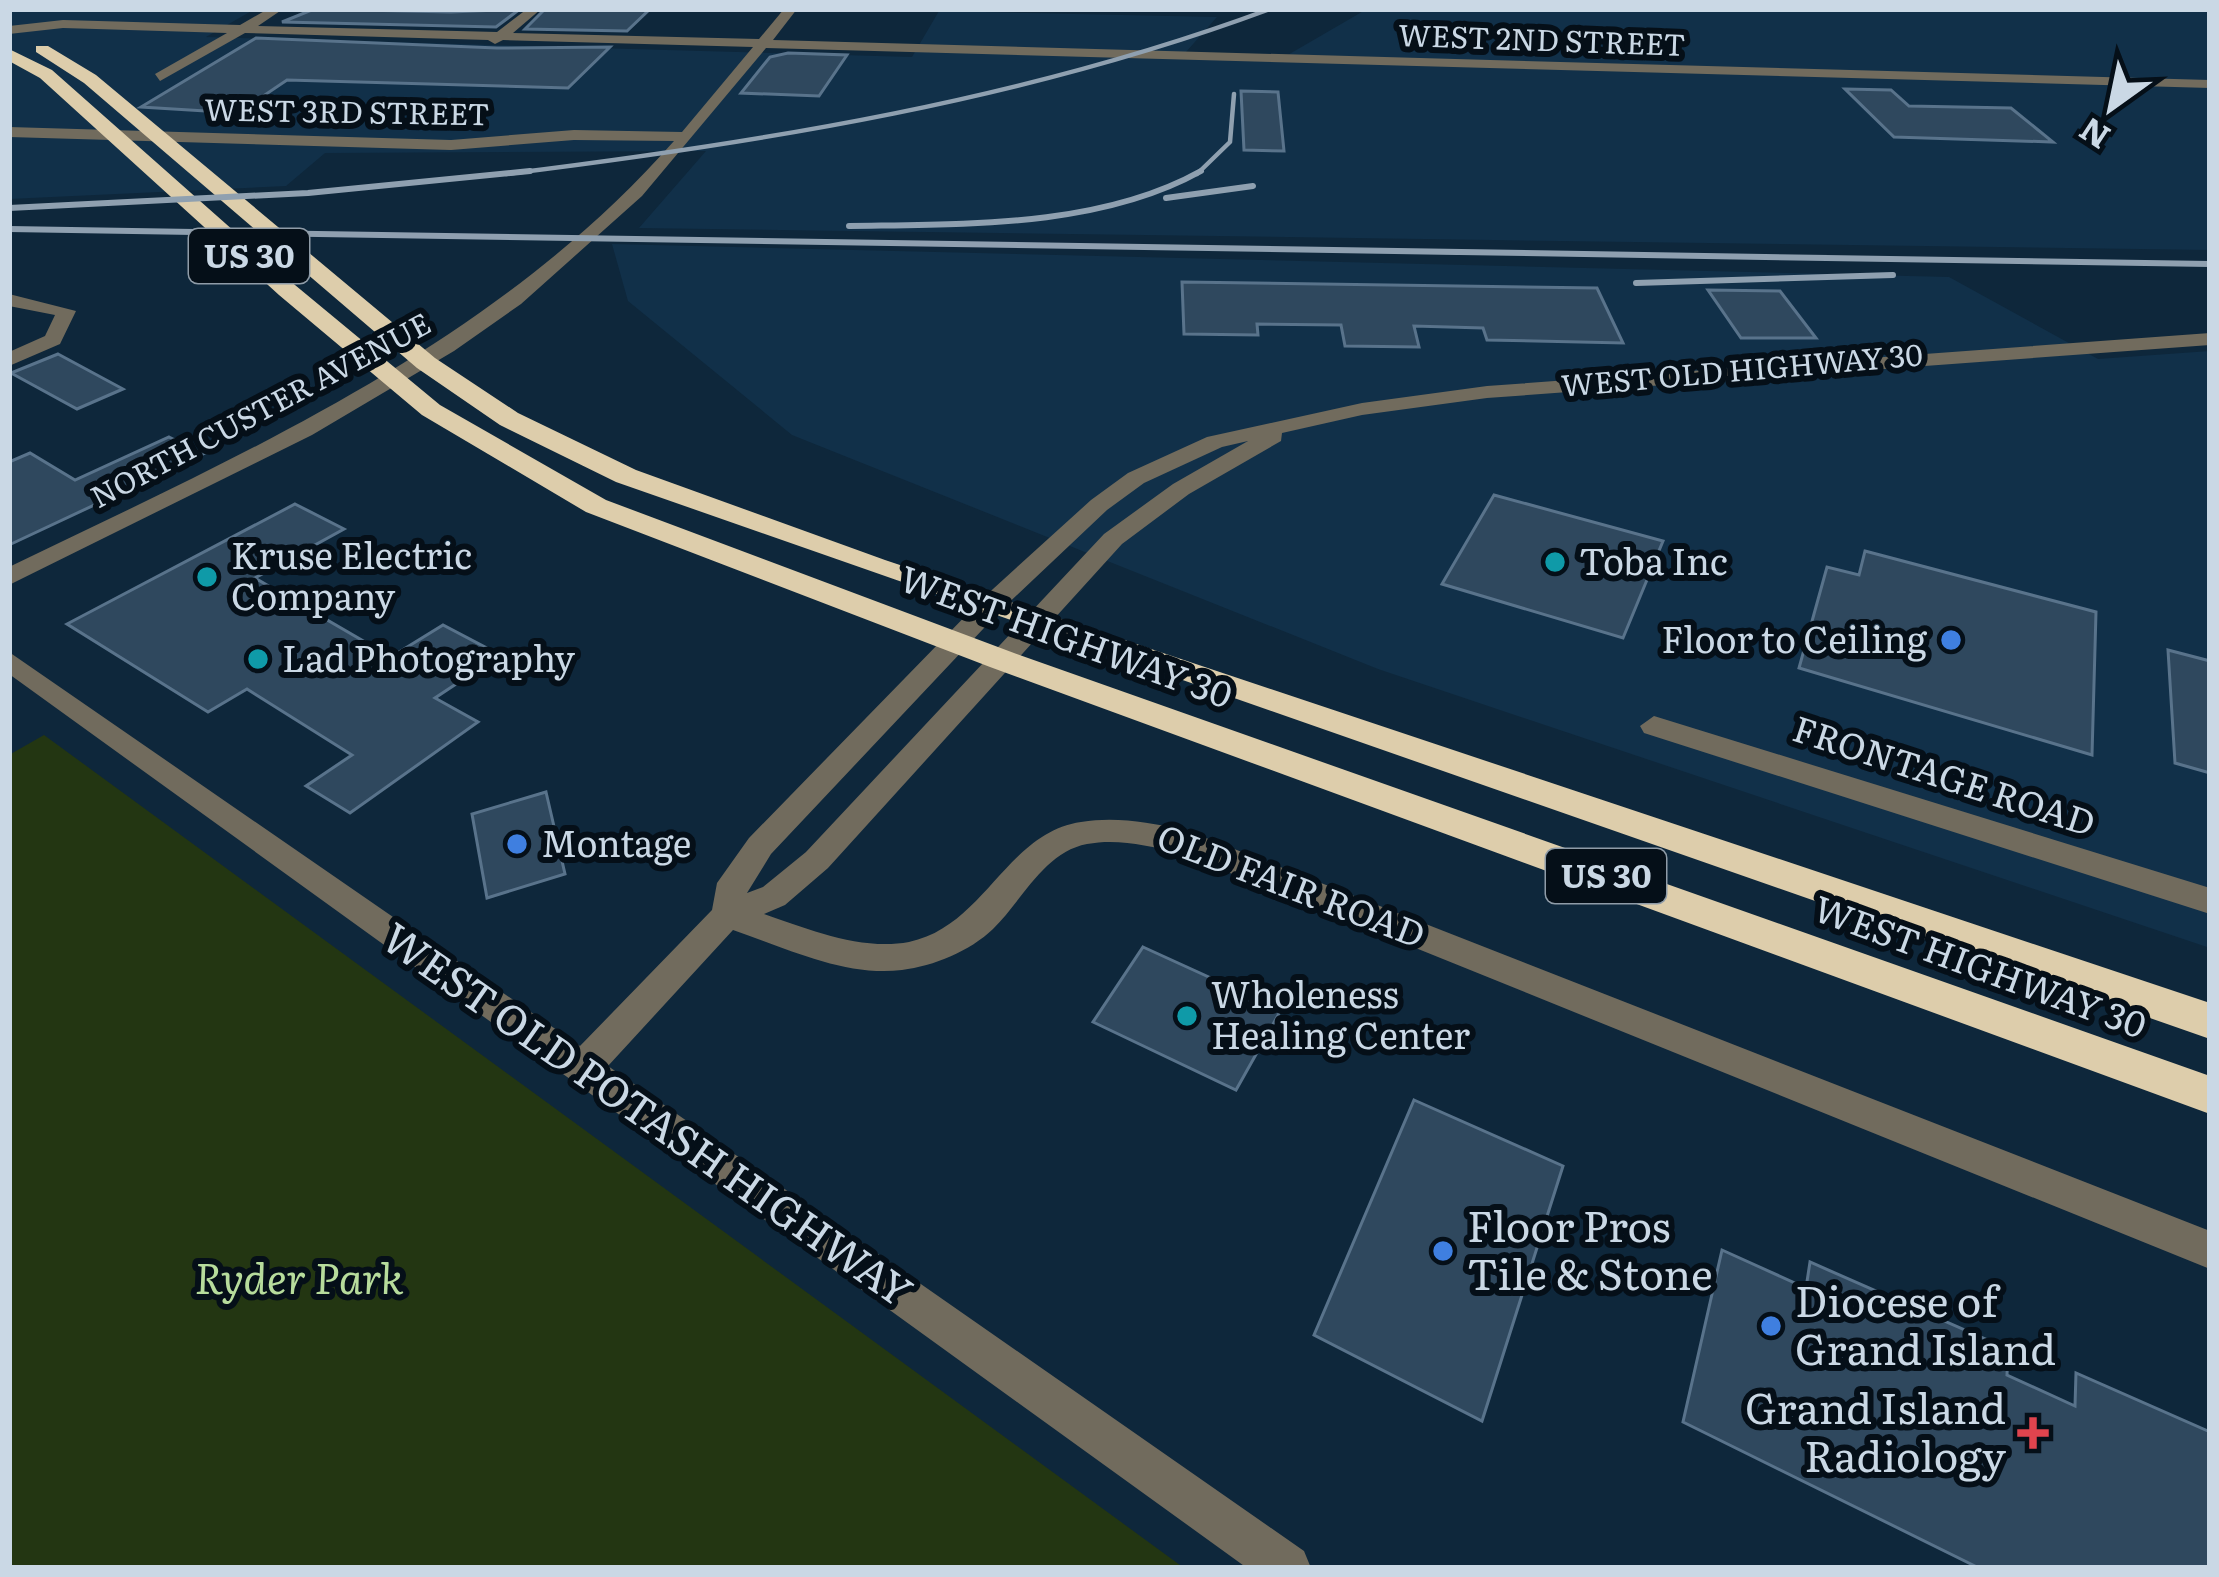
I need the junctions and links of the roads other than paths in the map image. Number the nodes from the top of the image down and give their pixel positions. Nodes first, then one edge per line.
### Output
1 (277, 9) edge
2 (535, 9) edge
3 (791, 9) edge
4 (239, 31) junction
5 (9, 34) edge
6 (495, 40) junction
7 (760, 47) junction
8 (9, 54) edge
9 (160, 77) dead end
10 (2210, 84) edge
11 (9, 132) edge
12 (684, 137) junction
13 (9, 300) edge
14 (2210, 339) edge
15 (9, 360) edge
16 (1278, 432) junction
17 (9, 577) edge
18 (991, 605) junction
19 (1040, 621) junction
20 (955, 643) junction
21 (1002, 660) junction
22 (9, 661) edge
23 (1654, 726) dead end
24 (2210, 902) edge
25 (727, 916) junction
26 (2210, 1021) edge
27 (582, 1069) junction
28 (2210, 1095) edge
29 (2210, 1250) edge
30 (1287, 1568) edge

1 - 4 street
2 - 6 street
3 - 7 street, NORTH CUSTER AVENUE
4 - 5 street, WEST 2ND STREET
4 - 6 street, WEST 2ND STREET
4 - 9 street
5 - 18 highway, WEST HIGHWAY 30 / US 30
6 - 7 street, WEST 2ND STREET
7 - 10 street, WEST 2ND STREET
7 - 12 street, NORTH CUSTER AVENUE
8 - 20 highway, WEST HIGHWAY 30 / US 30
11 - 12 street, WEST 3RD STREET
12 - 17 street, NORTH CUSTER AVENUE
13 - 15 street
14 - 16 street, WEST OLD HIGHWAY 30
16 - 18 street, WEST OLD HIGHWAY 30
16 - 19 street, WEST OLD HIGHWAY 30
18 - 19 highway, WEST HIGHWAY 30 / US 30
18 - 20 street, WEST OLD HIGHWAY 30
19 - 21 street, WEST OLD HIGHWAY 30
19 - 26 highway, WEST HIGHWAY 30 / US 30
20 - 21 highway, WEST HIGHWAY 30 / US 30
20 - 25 street, WEST OLD HIGHWAY 30
21 - 25 street, WEST OLD HIGHWAY 30
21 - 28 highway, WEST HIGHWAY 30 / US 30
22 - 27 street, WEST OLD POTASH HIGHWAY
23 - 24 street, FRONTAGE ROAD
25 - 27 street, WEST OLD HIGHWAY 30
25 - 29 street, OLD FAIR ROAD
27 - 30 street, WEST OLD POTASH HIGHWAY

